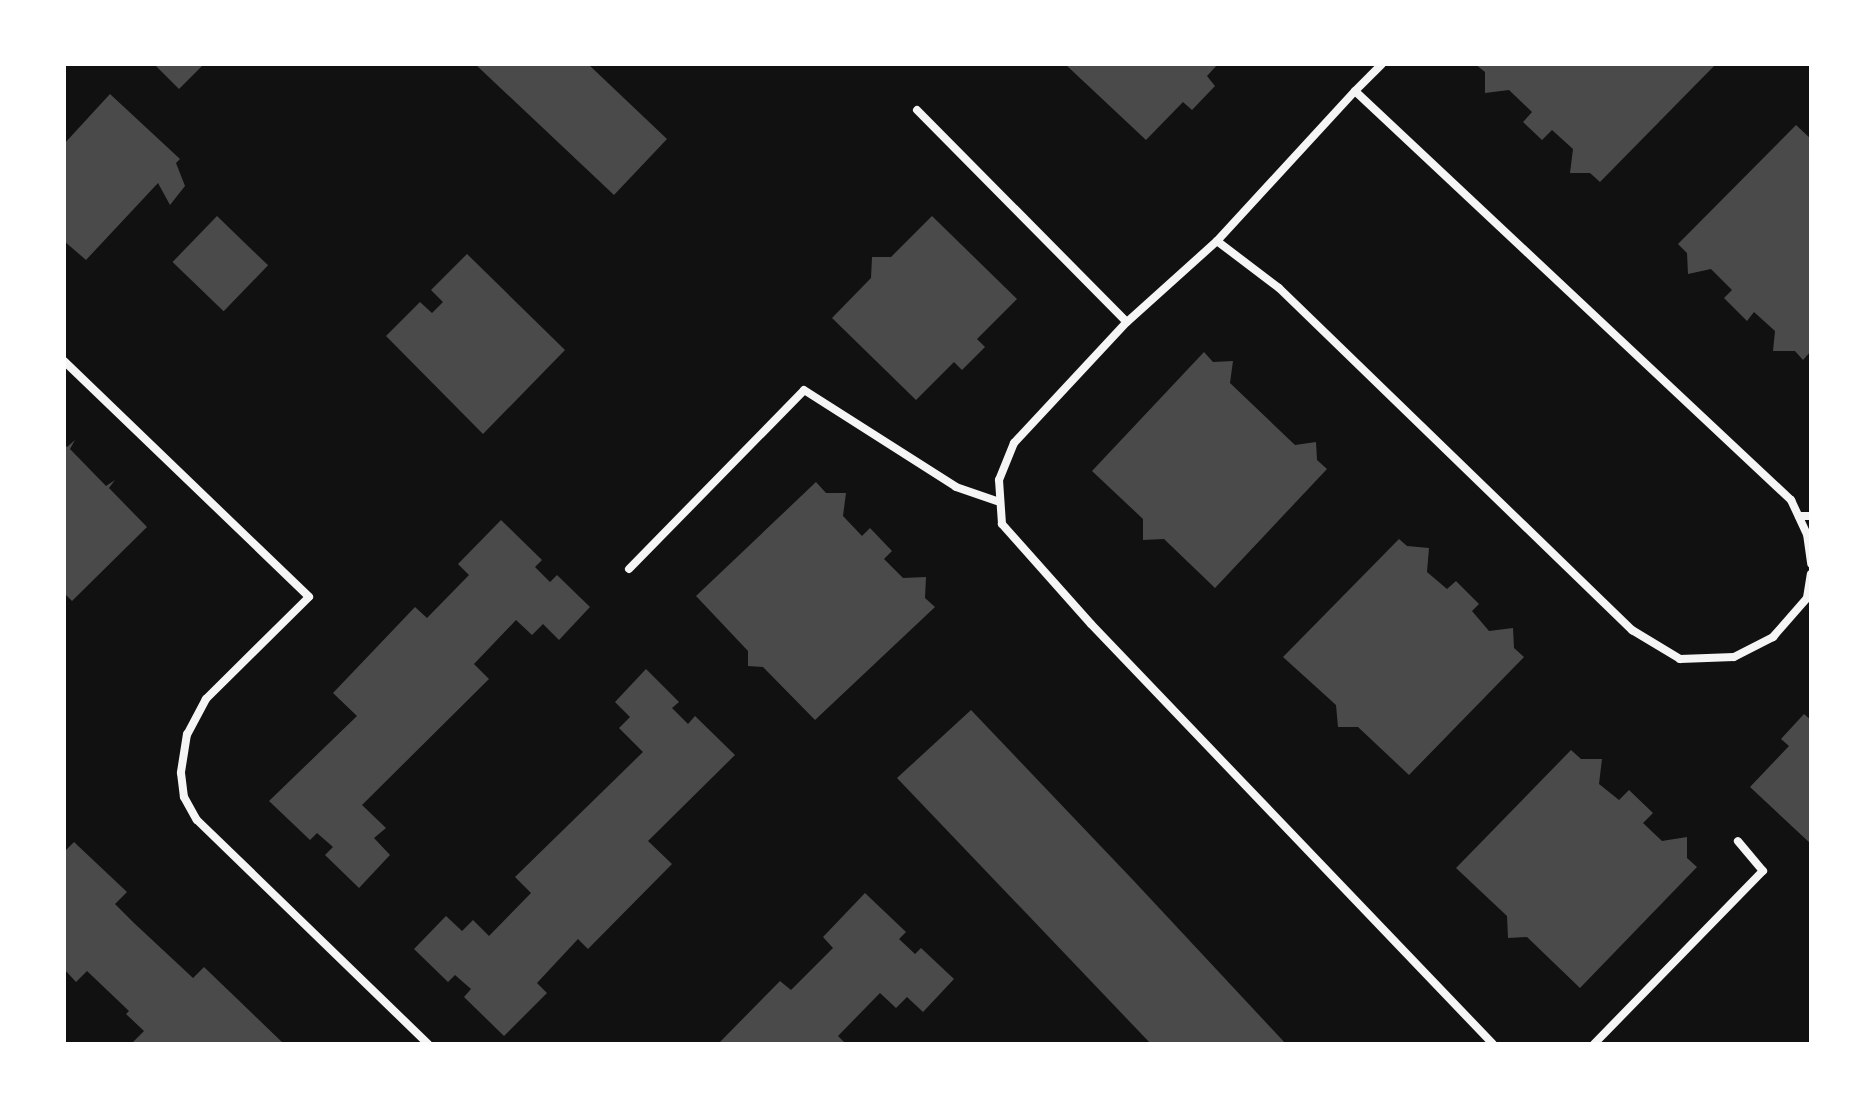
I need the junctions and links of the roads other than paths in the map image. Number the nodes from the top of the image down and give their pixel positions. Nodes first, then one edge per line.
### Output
1 (1382, 64) edge
2 (1355, 91) junction
3 (917, 110) dead end
4 (1217, 241) junction
5 (1127, 322) junction
6 (64, 361) edge
7 (997, 501) junction
8 (1799, 516) junction
9 (1811, 516) edge
10 (1811, 564) edge
11 (629, 569) dead end
12 (1811, 574) edge
13 (1738, 841) dead end
14 (428, 1044) edge
15 (1493, 1044) edge
16 (1594, 1044) edge

1 - 2 street
2 - 4 street
2 - 8 street
3 - 5 street
4 - 5 street
4 - 12 street
5 - 7 street
6 - 14 street
7 - 11 street
7 - 15 street
8 - 9 street
8 - 10 street
13 - 16 street

